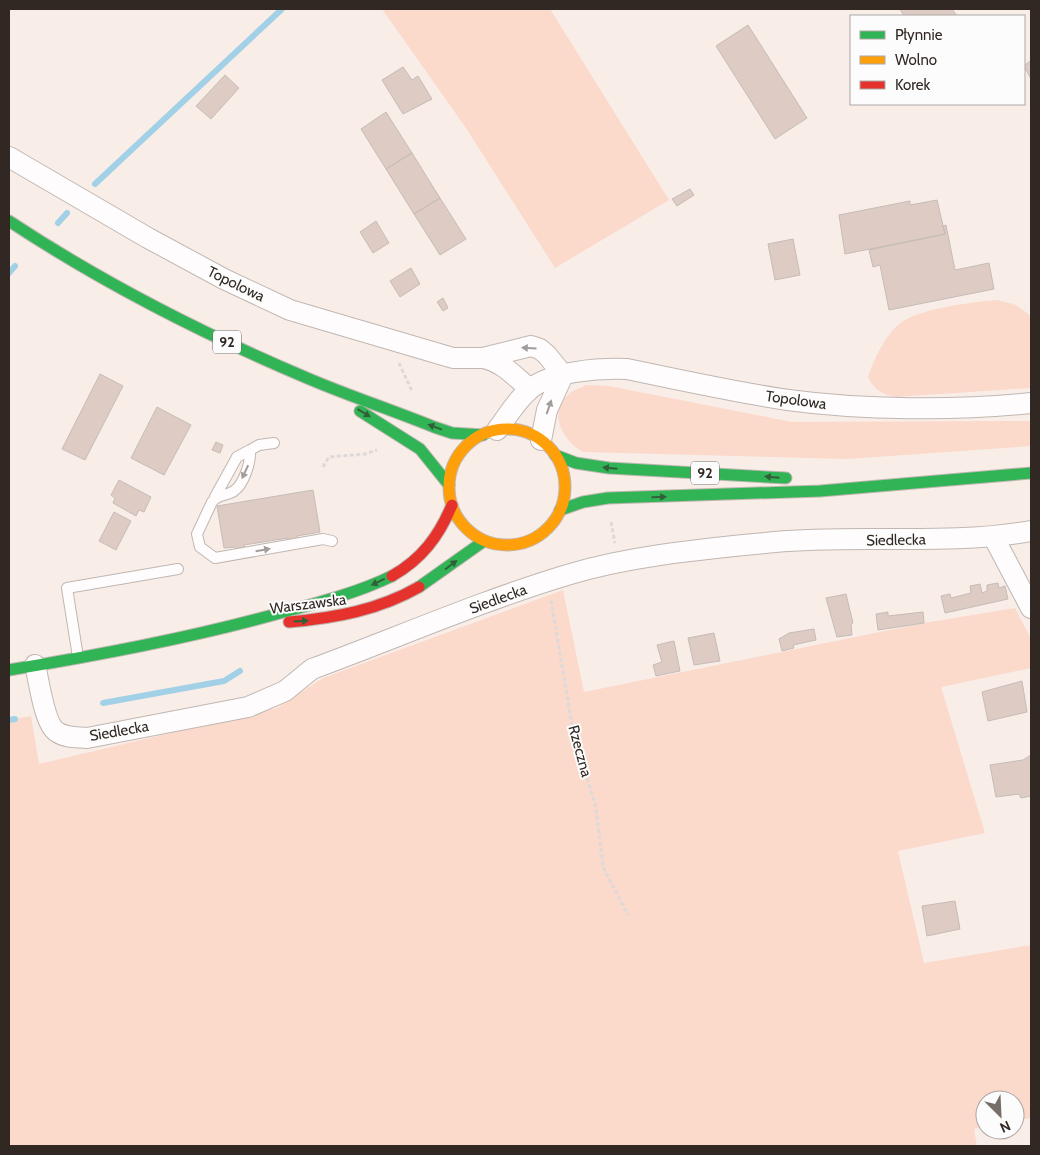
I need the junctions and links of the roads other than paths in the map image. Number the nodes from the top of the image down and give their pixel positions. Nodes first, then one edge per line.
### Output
1 (9, 156) edge
2 (9, 220) edge
3 (483, 358) junction
4 (563, 375) junction
5 (308, 379) junction
6 (530, 389) junction
7 (1031, 403) edge
8 (490, 432) junction
9 (541, 440) junction
10 (274, 443) dead end
11 (250, 450) junction
12 (555, 455) junction
13 (1031, 473) edge
14 (449, 485) junction
15 (855, 487) junction
16 (215, 498) junction
17 (452, 505) junction
18 (560, 510) junction
19 (1031, 531) edge
20 (994, 538) junction
21 (484, 540) junction
22 (332, 541) dead end
23 (178, 569) dead end
24 (1031, 608) edge
25 (235, 626) junction
26 (79, 658) junction
27 (35, 665) junction
28 (9, 670) edge

1 - 3 street, Topolowa
2 - 5 main road, 92
4 -> 3 street, Topolowa
3 - 6 street, Topolowa
4 - 6 street, Topolowa
4 - 7 street, Topolowa
9 -> 4 street
8 -> 5 main road, 92
5 -> 14 main road, 92
6 - 8 street, Topolowa
8 - 9 main road, 92
8 - 14 main road, 92
9 - 12 main road, 92
10 - 11 lane
11 - 16 lane
11 -> 16 lane
15 -> 12 main road, 92
12 - 18 main road, 92
13 - 15 main road, 92
14 - 17 main road, 92
18 -> 15 main road, 92
16 -> 22 lane
17 - 21 main road, 92
17 -> 25 main road, Warszawska
18 - 21 main road, 92
19 - 20 street, Siedlecka
20 - 24 street
20 - 27 street, Siedlecka
25 -> 21 main road, Warszawska
23 - 26 lane
25 - 26 main road, Warszawska
26 - 27 main road, Warszawska
27 - 28 main road, Warszawska

